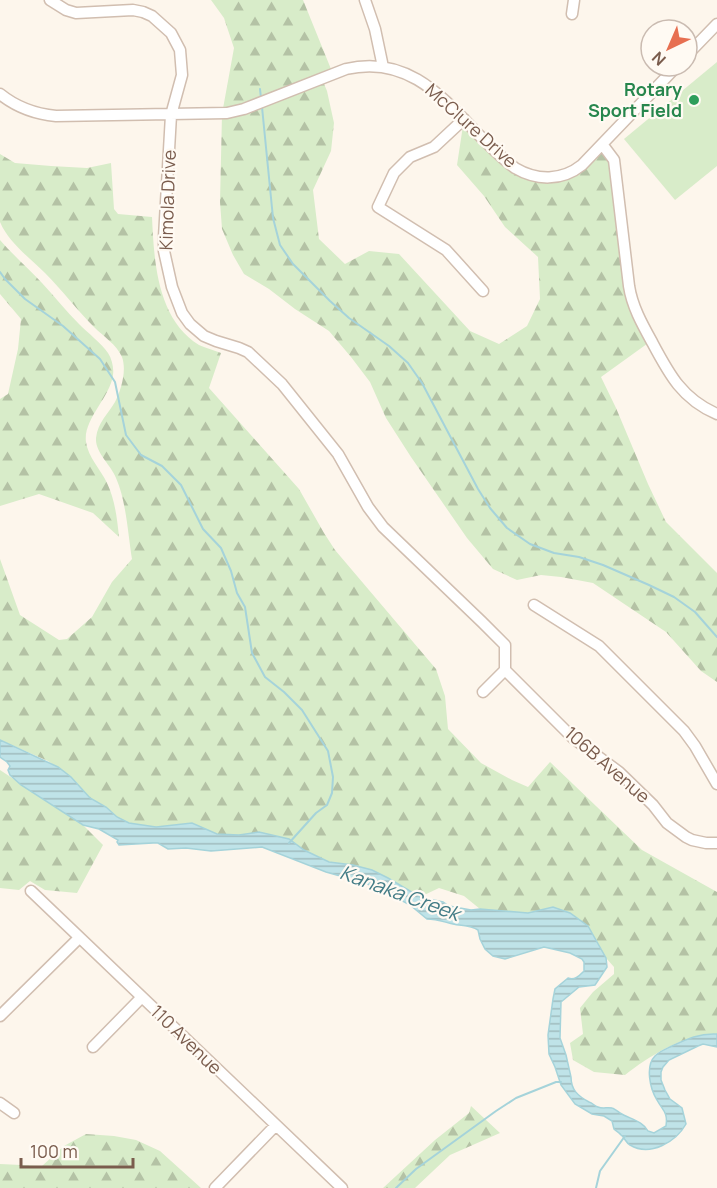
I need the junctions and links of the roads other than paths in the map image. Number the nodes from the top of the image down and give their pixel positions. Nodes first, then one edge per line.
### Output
1 (51, 0) edge
2 (365, 0) edge
3 (574, 0) edge
4 (134, 5) edge
5 (572, 14) dead end
6 (717, 24) edge
7 (699, 43) edge
8 (383, 67) junction
9 (665, 78) edge
10 (0, 94) edge
11 (171, 115) junction
12 (464, 119) junction
13 (602, 144) junction
14 (483, 291) dead end
15 (717, 414) edge
16 (534, 605) dead end
17 (505, 670) junction
18 (483, 692) dead end
19 (717, 784) edge
20 (717, 843) edge
21 (31, 891) dead end
22 (79, 938) junction
23 (142, 997) junction
24 (0, 1016) edge
25 (93, 1047) dead end
26 (0, 1103) edge
27 (14, 1113) dead end
28 (276, 1125) junction
29 (215, 1188) edge
30 (342, 1188) edge

1 - 4 street, Kimola Drive
2 - 8 street
3 - 5 street
4 - 11 street, Kimola Drive
6 - 7 street
8 - 11 street, McClure Drive
8 - 12 street, McClure Drive
9 - 13 street, McClure Drive
10 - 11 street, McClure Drive
11 - 17 street, Kimola Drive
12 - 13 street, McClure Drive
12 - 14 street
13 - 15 street
16 - 19 street
17 - 18 street
17 - 20 street, 106B Avenue
21 - 22 street, 110 Avenue
22 - 23 street, 110 Avenue
22 - 24 street
23 - 25 street
23 - 28 street, 110 Avenue
26 - 27 street
28 - 29 street
28 - 30 street, 110 Avenue

